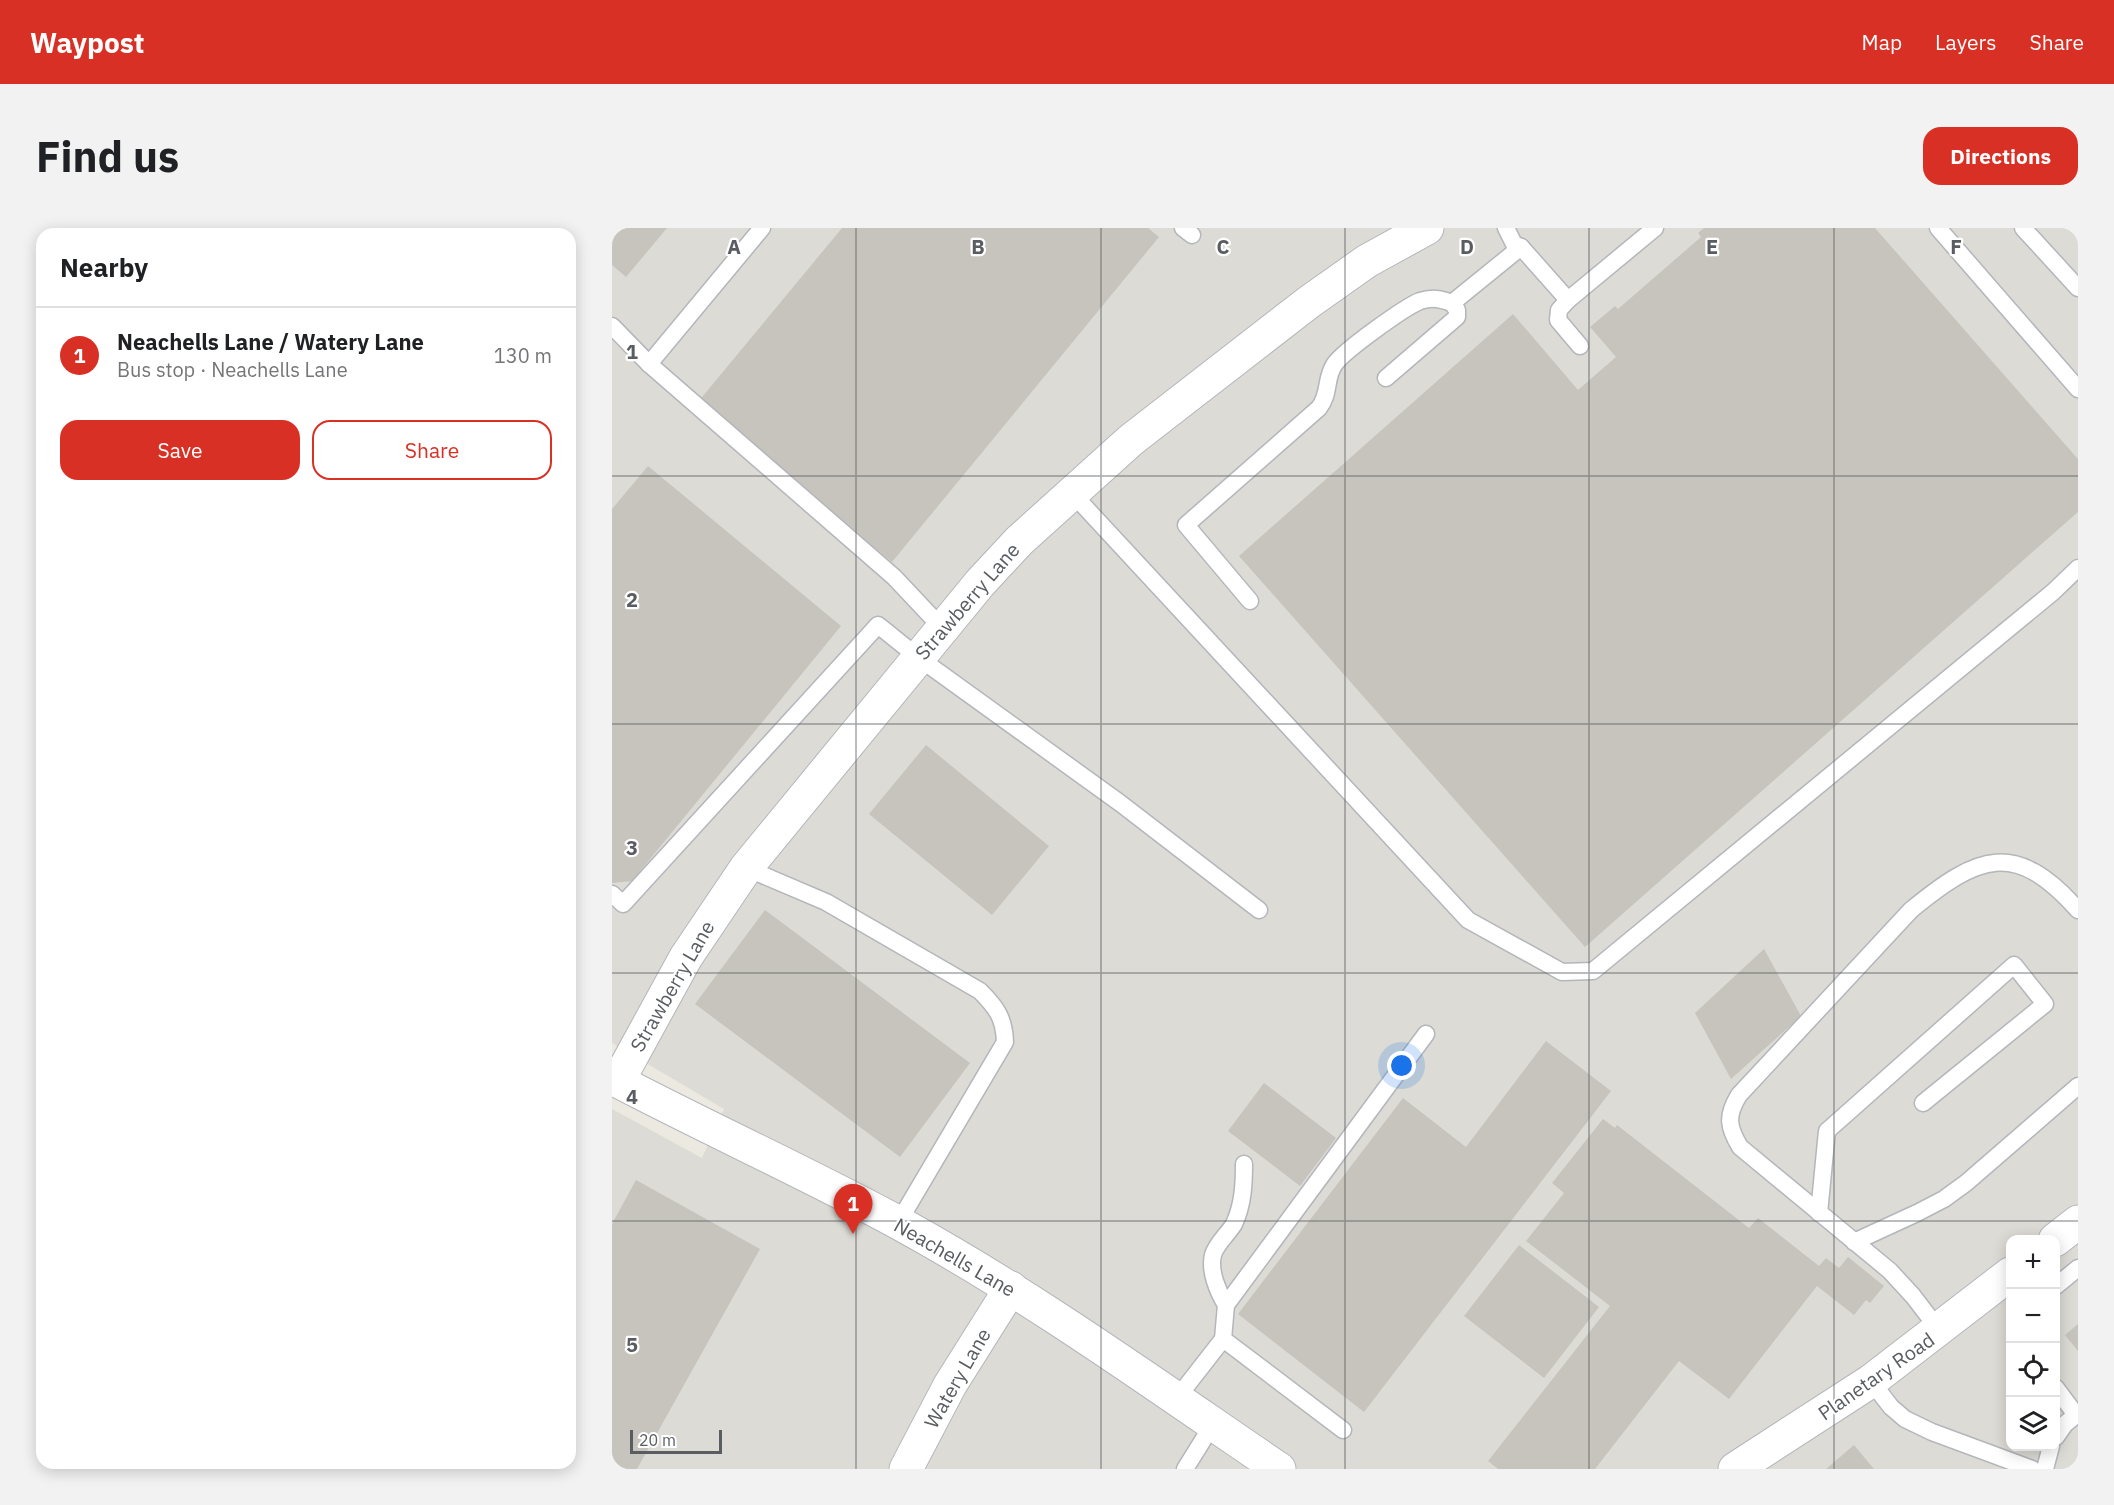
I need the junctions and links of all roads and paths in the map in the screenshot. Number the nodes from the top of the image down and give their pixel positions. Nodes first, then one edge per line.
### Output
1 (762, 228) edge
2 (1427, 228) edge
3 (1506, 228) edge
4 (1655, 228) edge
5 (1938, 228) edge
6 (2023, 228) edge
7 (1521, 247) junction
8 (2078, 288) edge
9 (1568, 300) junction
10 (1452, 303) junction
11 (612, 326) edge
12 (1580, 346) dead end
13 (649, 364) junction
14 (1386, 378) dead end
15 (2078, 389) edge
16 (1071, 492) junction
17 (2078, 568) edge
18 (1250, 601) dead end
19 (943, 629) junction
20 (919, 658) junction
21 (746, 868) junction
22 (612, 894) edge
23 (1259, 910) dead end
24 (2078, 910) edge
25 (1426, 1034) dead end
26 (615, 1080) edge
27 (2078, 1086) edge
28 (1923, 1103) dead end
29 (1244, 1164) dead end
30 (1819, 1213) junction
31 (2078, 1222) edge
32 (898, 1223) junction
33 (2060, 1235) edge
34 (1854, 1242) junction
35 (2078, 1269) edge
36 (2006, 1277) edge
37 (2060, 1282) edge
38 (1011, 1288) junction
39 (1226, 1305) junction
40 (1940, 1330) junction
41 (1222, 1339) junction
42 (1871, 1381) junction
43 (2060, 1394) edge
44 (1177, 1398) junction
45 (1213, 1424) junction
46 (1342, 1430) dead end
47 (2060, 1430) edge
48 (2050, 1451) edge
49 (2025, 1468) edge
50 (906, 1469) edge
51 (1185, 1469) edge
52 (1279, 1469) edge
53 (1735, 1469) edge
54 (2045, 1469) edge

1 - 13 lane
2 - 16 street, Strawberry Lane
3 - 7 lane
4 - 9 lane
5 - 15 lane
6 - 8 lane
7 - 9 lane
7 - 10 lane
9 - 12 lane
10 - 14 lane
10 - 18 lane
11 - 13 lane
13 - 19 lane
16 - 17 lane
16 - 19 street, Strawberry Lane
19 - 20 street, Strawberry Lane
20 - 21 street, Strawberry Lane
20 - 22 lane
20 - 23 lane
21 - 26 street, Strawberry Lane
21 - 32 lane
24 - 30 lane
25 - 39 lane
26 - 32 street, Neachells Lane
27 - 34 lane
28 - 30 lane
29 - 39 lane
30 - 34 lane
31 - 33 street
32 - 38 street, Neachells Lane
34 - 40 lane
35 - 37 lane
36 - 40 street, Planetary Road
38 - 44 street, Neachells Lane
38 - 50 street, Watery Lane
39 - 41 lane
40 - 42 street, Planetary Road
41 - 44 lane
41 - 46 lane
42 - 49 lane
42 - 53 street, Planetary Road
43 - 47 lane
44 - 45 street, Neachells Lane
45 - 51 lane
45 - 52 street, Neachells Lane
48 - 54 lane

